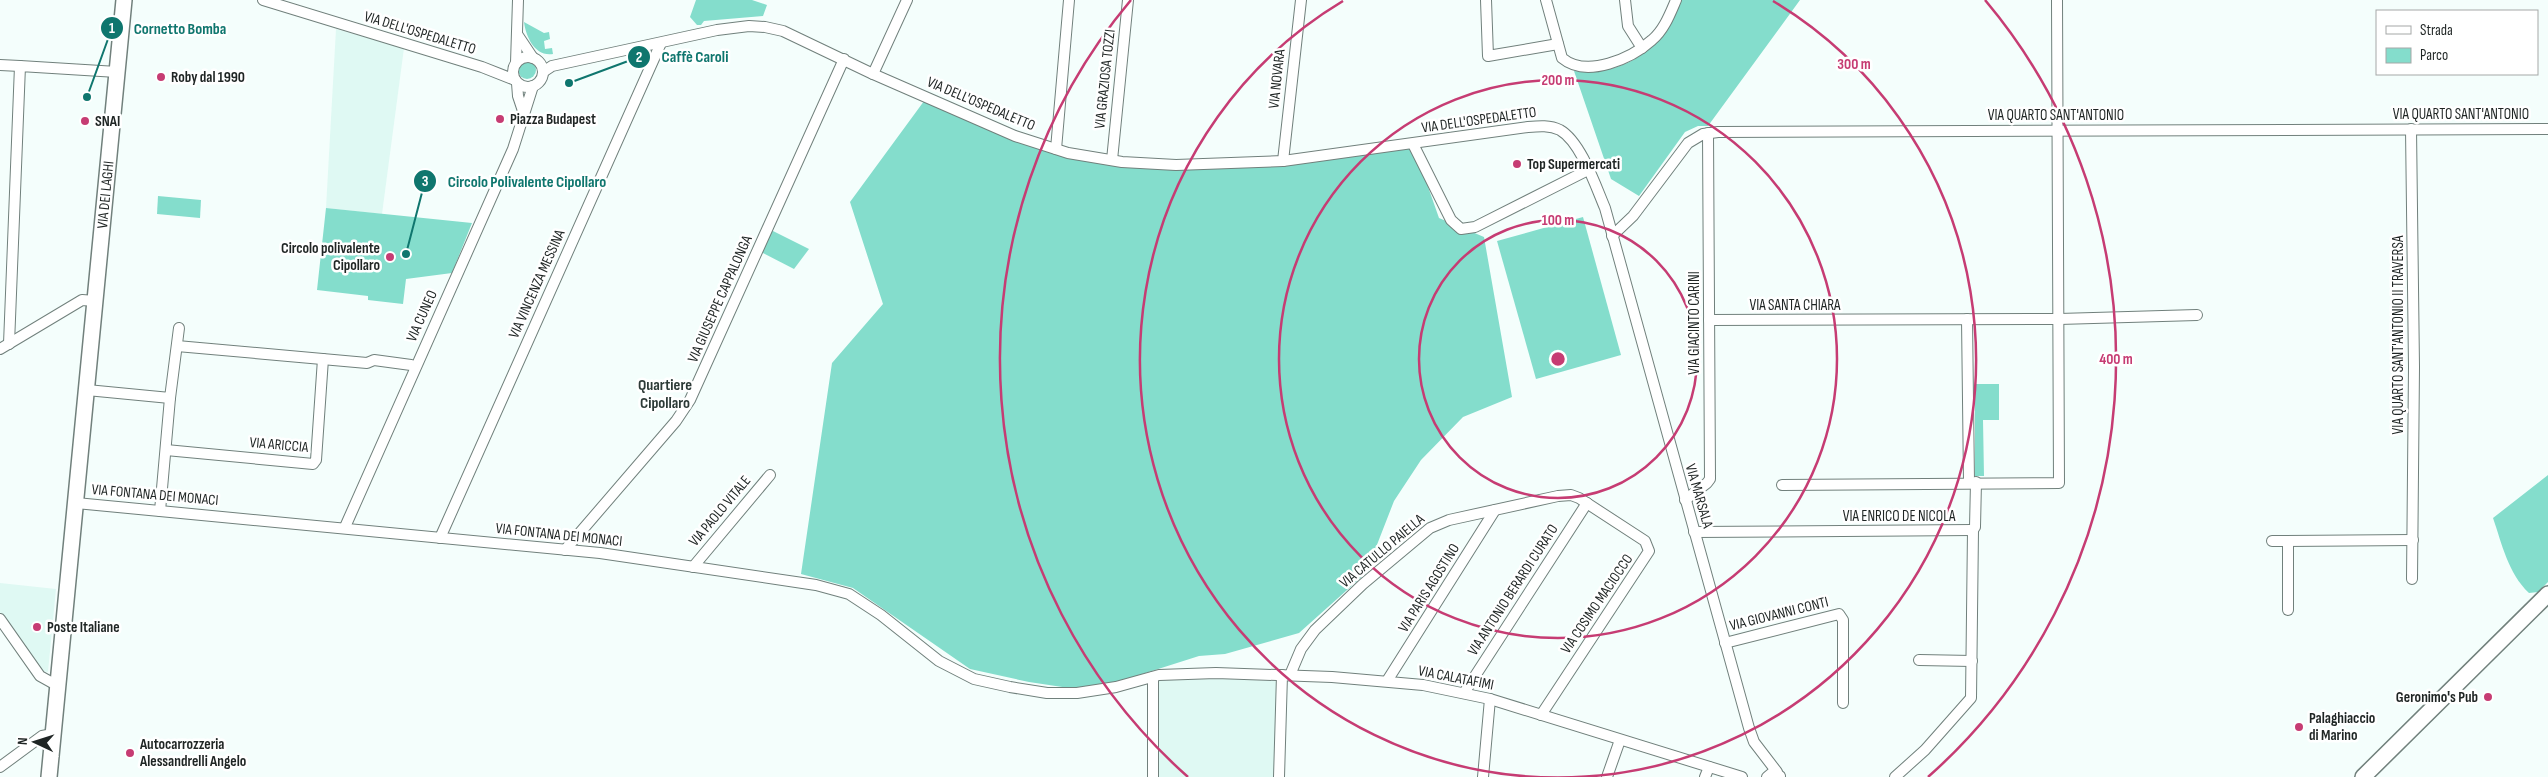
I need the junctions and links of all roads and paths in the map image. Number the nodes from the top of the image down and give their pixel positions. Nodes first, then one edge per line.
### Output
1 (124, 0) edge
2 (263, 0) edge
3 (518, 0) edge
4 (907, 0) edge
5 (1069, 0) edge
6 (1128, 0) edge
7 (1301, 0) edge
8 (1486, 0) edge
9 (1546, 0) edge
10 (1625, 0) edge
11 (1676, 0) edge
12 (2057, 0) edge
13 (517, 34) junction
14 (661, 42) junction
15 (1558, 44) junction
16 (1642, 48) junction
17 (844, 59) junction
18 (535, 60) junction
19 (0, 65) edge
20 (515, 65) junction
21 (20, 66) junction
22 (552, 66) junction
23 (482, 67) junction
24 (118, 72) junction
25 (543, 72) junction
26 (873, 74) junction
27 (516, 81) junction
28 (533, 86) junction
29 (525, 116) junction
30 (2410, 129) junction
31 (2548, 129) edge
32 (2058, 130) junction
33 (1708, 133) junction
34 (1413, 144) junction
35 (1056, 149) junction
36 (1112, 160) junction
37 (1283, 161) junction
38 (1588, 170) junction
39 (1612, 236) junction
40 (95, 300) junction
41 (2197, 315) dead end
42 (1967, 319) junction
43 (2059, 319) junction
44 (1709, 320) junction
45 (179, 328) dead end
46 (4, 346) edge
47 (177, 346) junction
48 (323, 359) junction
49 (411, 365) dead end
50 (87, 390) junction
51 (170, 398) junction
52 (166, 450) junction
53 (770, 475) dead end
54 (1972, 482) junction
55 (1782, 485) dead end
56 (1685, 500) junction
57 (76, 503) junction
58 (1587, 503) junction
59 (1495, 510) junction
60 (160, 511) junction
61 (345, 527) junction
62 (1973, 530) junction
63 (1694, 532) junction
64 (440, 538) junction
65 (2413, 540) junction
66 (2272, 541) dead end
67 (2288, 541) junction
68 (565, 550) junction
69 (693, 567) junction
70 (2412, 579) dead end
71 (2548, 594) edge
72 (2288, 610) dead end
73 (0, 619) edge
74 (1725, 642) junction
75 (1919, 660) dead end
76 (1972, 661) junction
77 (1286, 675) junction
78 (1153, 677) junction
79 (1387, 681) junction
80 (58, 686) junction
81 (1010, 687) joint
82 (1464, 693) junction
83 (1490, 699) junction
84 (1843, 702) dead end
85 (1541, 715) junction
86 (54, 734) junction
87 (1620, 740) junction
88 (0, 767) edge
89 (1709, 767) junction
90 (1773, 775) edge
91 (49, 777) edge
92 (1153, 777) edge
93 (1279, 777) edge
94 (1483, 777) edge
95 (1607, 777) edge
96 (1705, 777) edge
97 (1742, 777) edge
98 (1895, 777) edge
99 (2363, 777) edge

1 - 24 main road, VIA DEI LAGHI
2 - 23 street, VIA DELL'OSPEDALETTO
3 - 13 street
4 - 26 street
5 - 35 street
6 - 36 street, VIA GRAZIOSA TOZZI
7 - 37 street, VIA NOVARA
8 - 15 street
9 - 15 street
10 - 16 street
11 - 16 street
12 - 32 street
13 - 18 street
13 - 20 street
14 - 17 street, VIA DELL'OSPEDALETTO
14 - 22 street, VIA DELL'OSPEDALETTO
14 - 64 street, VIA VINCENZA MESSINA
15 - 16 street
17 - 26 street, VIA DELL'OSPEDALETTO
17 - 68 street, VIA GIUSEPPE CAPPALONGA
18 - 20 street
18 - 22 street
18 - 25 street
19 - 21 street
20 - 23 street, VIA DELL'OSPEDALETTO
20 - 27 street
21 - 24 street
21 - 46 street
22 - 25 street, VIA DELL'OSPEDALETTO
23 - 27 street, VIA DELL'OSPEDALETTO
24 - 40 main road, VIA DEI LAGHI
25 - 28 street
26 - 35 street, VIA DELL'OSPEDALETTO
27 - 28 street
27 - 29 street
28 - 29 street, VIA CUNEO
29 - 61 street, VIA CUNEO
30 - 31 street, VIA QUARTO SANT'ANTONIO
30 - 32 street, VIA QUARTO SANT'ANTONIO
30 - 65 street, VIA QUARTO SANT'ANTONIO II TRAVERSA
32 - 33 street, VIA QUARTO SANT'ANTONIO
32 - 43 street
33 - 39 street, VIA QUARTO SANT'ANTONIO
33 - 44 street, VIA GIACINTO CARINI
34 - 37 street, VIA DELL'OSPEDALETTO
34 - 38 street, VIA DELL'OSPEDALETTO
34 - 38 street, VIA DELL'OSPEDALETTO
35 - 36 street, VIA DELL'OSPEDALETTO
36 - 37 street, VIA DELL'OSPEDALETTO
38 - 39 street, VIA DELL'OSPEDALETTO
39 - 56 street, VIA MARSALA
40 - 46 street
40 - 50 main road, VIA DEI LAGHI
41 - 43 street, VIA SANTA CHIARA
42 - 43 street, VIA SANTA CHIARA
42 - 44 street, VIA SANTA CHIARA
42 - 54 street
43 - 54 street
44 - 56 street, VIA GIACINTO CARINI
45 - 47 street
47 - 48 street
47 - 51 street
48 - 49 street
48 - 52 street, VIA ARICCIA
50 - 51 street
50 - 57 main road, VIA DEI LAGHI
51 - 52 street
52 - 60 street
53 - 69 street, VIA PAOLO VITALE
54 - 55 street
54 - 62 street
56 - 63 street, VIA MARSALA
57 - 60 street, VIA FONTANA DEI MONACI
57 - 80 main road, VIA DEI LAGHI
58 - 59 street, VIA CATULLO PAIELLA
58 - 82 street, VIA ANTONIO BERARDI CURATO
58 - 85 street, VIA COSIMO MACIOCCO
59 - 77 street, VIA CATULLO PAIELLA
59 - 79 street, VIA PARIS AGOSTINO
60 - 61 street, VIA FONTANA DEI MONACI
61 - 64 street, VIA FONTANA DEI MONACI
62 - 63 street, VIA ENRICO DE NICOLA
62 - 76 street, VIA ENRICO DE NICOLA
63 - 74 street, VIA MARSALA
64 - 68 street, VIA FONTANA DEI MONACI
65 - 67 street
65 - 70 street, VIA QUARTO SANT'ANTONIO II TRAVERSA
66 - 67 street
67 - 72 street
68 - 69 street, VIA FONTANA DEI MONACI
69 - 81 street, VIA FONTANA DEI MONACI
71 - 99 main road
73 - 80 street
74 - 84 street, VIA GIOVANNI CONTI
74 - 90 street, VIA MARSALA
75 - 76 street
76 - 98 street, VIA ENRICO DE NICOLA
77 - 78 street, VIA CALATAFIMI
77 - 79 street, VIA CALATAFIMI
77 - 93 street, VIA CATULLO PAIELLA
78 - 81 street, VIA CALATAFIMI
78 - 92 street
79 - 82 street, VIA CALATAFIMI
80 - 86 main road, VIA DEI LAGHI
82 - 83 street, VIA CALATAFIMI
83 - 85 street, VIA CALATAFIMI
83 - 94 street
85 - 87 street, VIA CALATAFIMI
86 - 88 street
86 - 91 main road, VIA DEI LAGHI
87 - 89 street, VIA CALATAFIMI
87 - 95 street
89 - 96 street
89 - 97 street, VIA CALATAFIMI

